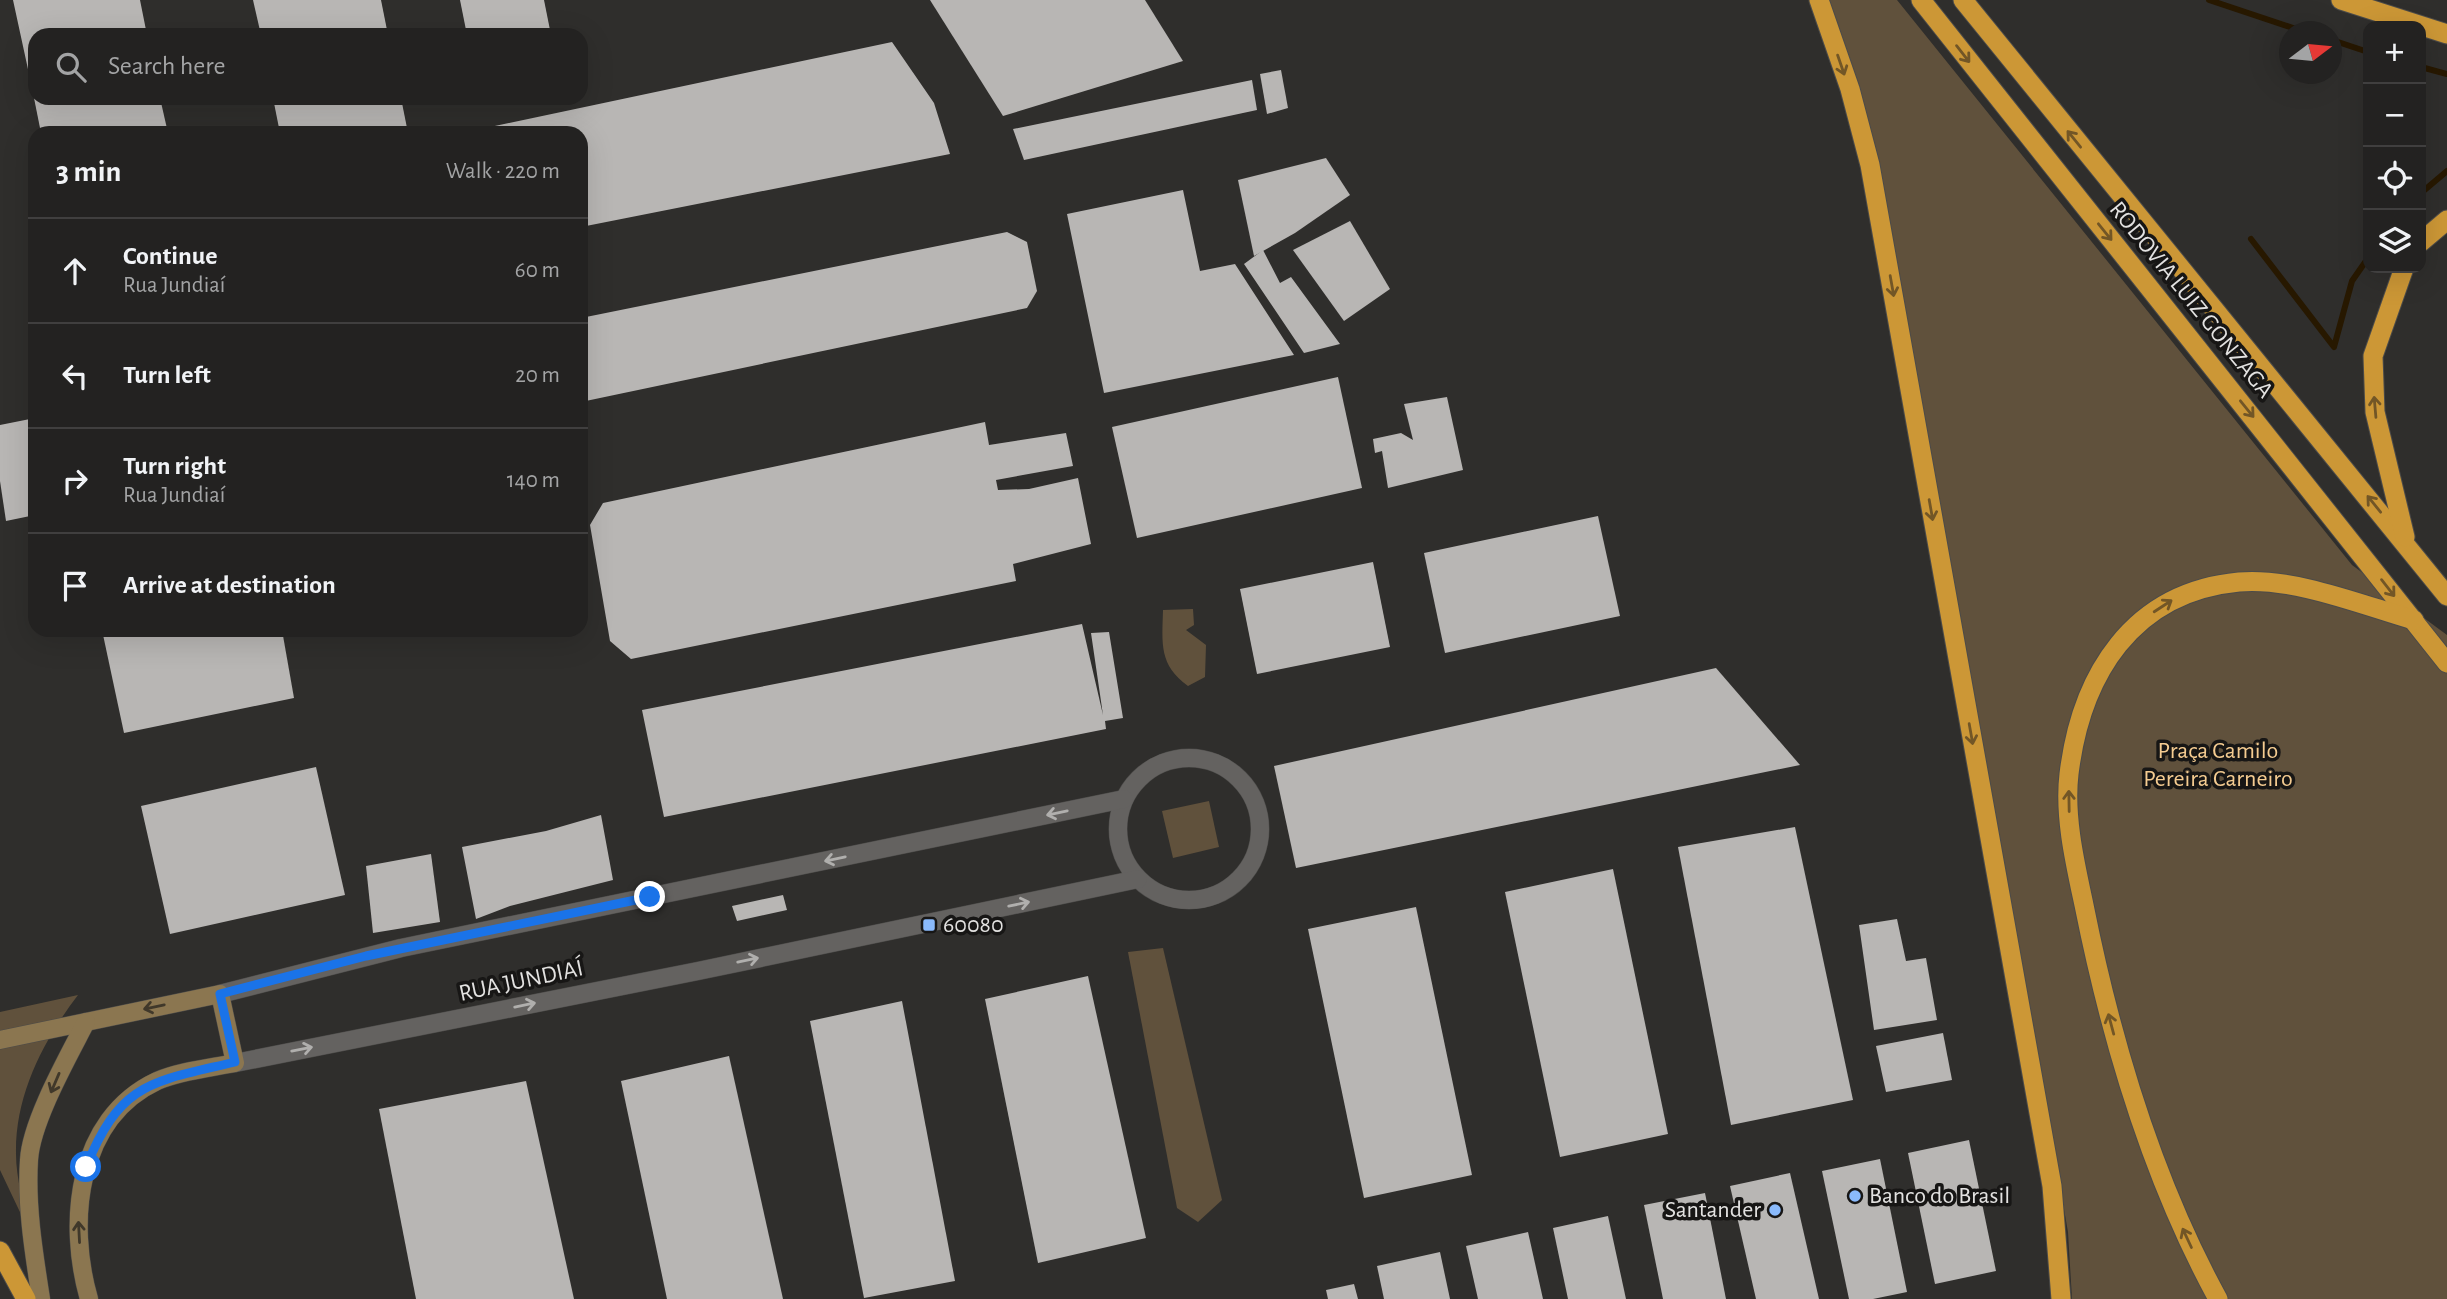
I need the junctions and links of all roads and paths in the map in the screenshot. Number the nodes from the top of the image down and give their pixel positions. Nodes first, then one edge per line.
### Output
1 (1819, 0) edge
2 (1921, 0) edge
3 (1963, 0) edge
4 (2341, 0) edge
5 (2447, 34) edge
6 (2447, 220) edge
7 (2426, 238) edge
8 (2402, 273) edge
9 (2407, 545) junction
10 (2447, 596) edge
11 (2418, 625) junction
12 (2447, 663) edge
13 (1124, 799) junction
14 (1138, 879) junction
15 (220, 994) junction
16 (86, 1022) junction
17 (0, 1040) edge
18 (235, 1062) junction
19 (0, 1251) edge
20 (26, 1299) edge
21 (41, 1299) edge
22 (89, 1299) edge
23 (2061, 1299) edge
24 (2218, 1299) edge

1 -> 23 highway
2 -> 11 highway, RODOVIA LUIZ GONZAGA
9 -> 3 highway, RODOVIA LUIZ GONZAGA
4 - 5 highway
6 - 7 highway
9 -> 8 highway
9 - 10 highway, RODOVIA LUIZ GONZAGA
11 - 12 highway, RODOVIA LUIZ GONZAGA
24 -> 11 highway
13 - 14 street
13 - 14 street
13 -> 15 street
18 -> 14 street, RUA JUNDIAÍ
15 -> 16 main road
15 - 18 main road
16 - 17 main road
16 -> 21 main road
22 -> 18 main road, RUA JUNDIAÍ
19 - 20 highway

